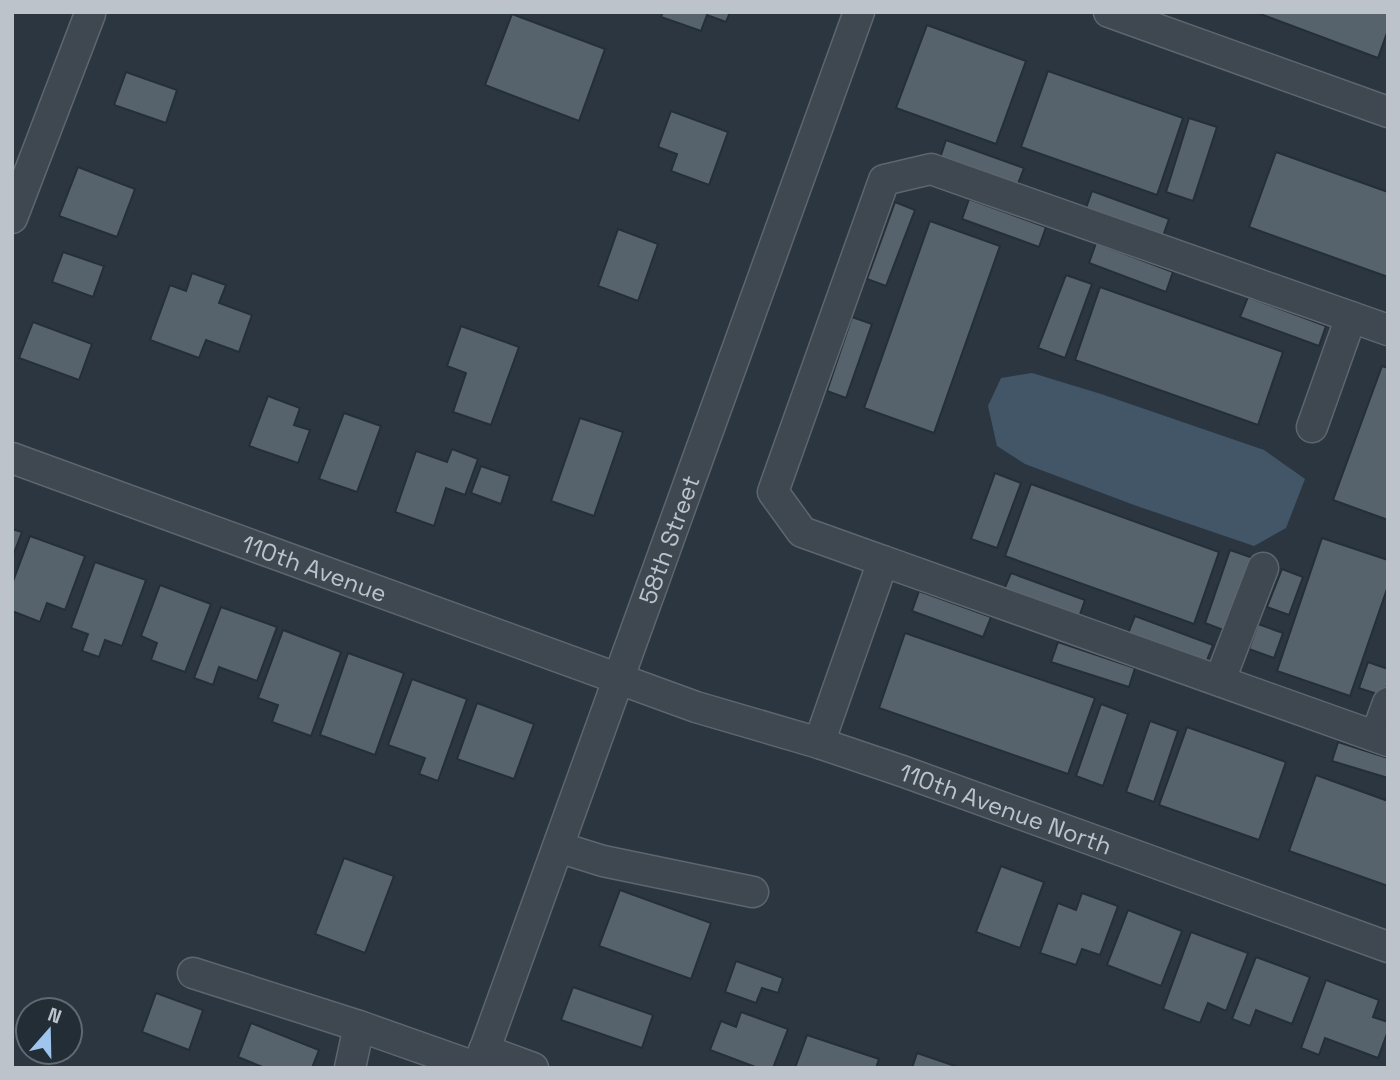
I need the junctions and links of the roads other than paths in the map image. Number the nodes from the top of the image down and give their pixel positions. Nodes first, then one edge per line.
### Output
1 (859, 12) edge
2 (1109, 12) edge
3 (90, 14) edge
4 (1388, 112) edge
5 (12, 218) edge
6 (1351, 317) junction
7 (1388, 330) edge
8 (1312, 427) dead end
9 (12, 458) edge
10 (883, 561) junction
11 (1263, 568) dead end
12 (618, 679) junction
13 (1220, 681) junction
14 (1388, 703) edge
15 (1382, 738) edge
16 (819, 743) junction
17 (558, 847) junction
18 (753, 892) dead end
19 (1388, 947) edge
20 (193, 973) dead end
21 (359, 1026) junction
22 (480, 1062) edge
23 (350, 1068) edge
24 (533, 1068) edge

1 - 12 street, 58th Street
2 - 4 street
3 - 5 street
6 - 7 street
6 - 8 street
6 - 10 street
9 - 12 street, 110th Avenue
10 - 13 street
10 - 16 street
11 - 13 street
12 - 16 street, 110th Avenue North
12 - 17 street, 58th Street
13 - 15 street
14 - 15 street
16 - 19 street, 110th Avenue North
17 - 18 street
17 - 22 street, 58th Street
20 - 21 street
21 - 22 street
21 - 23 street
22 - 24 street

